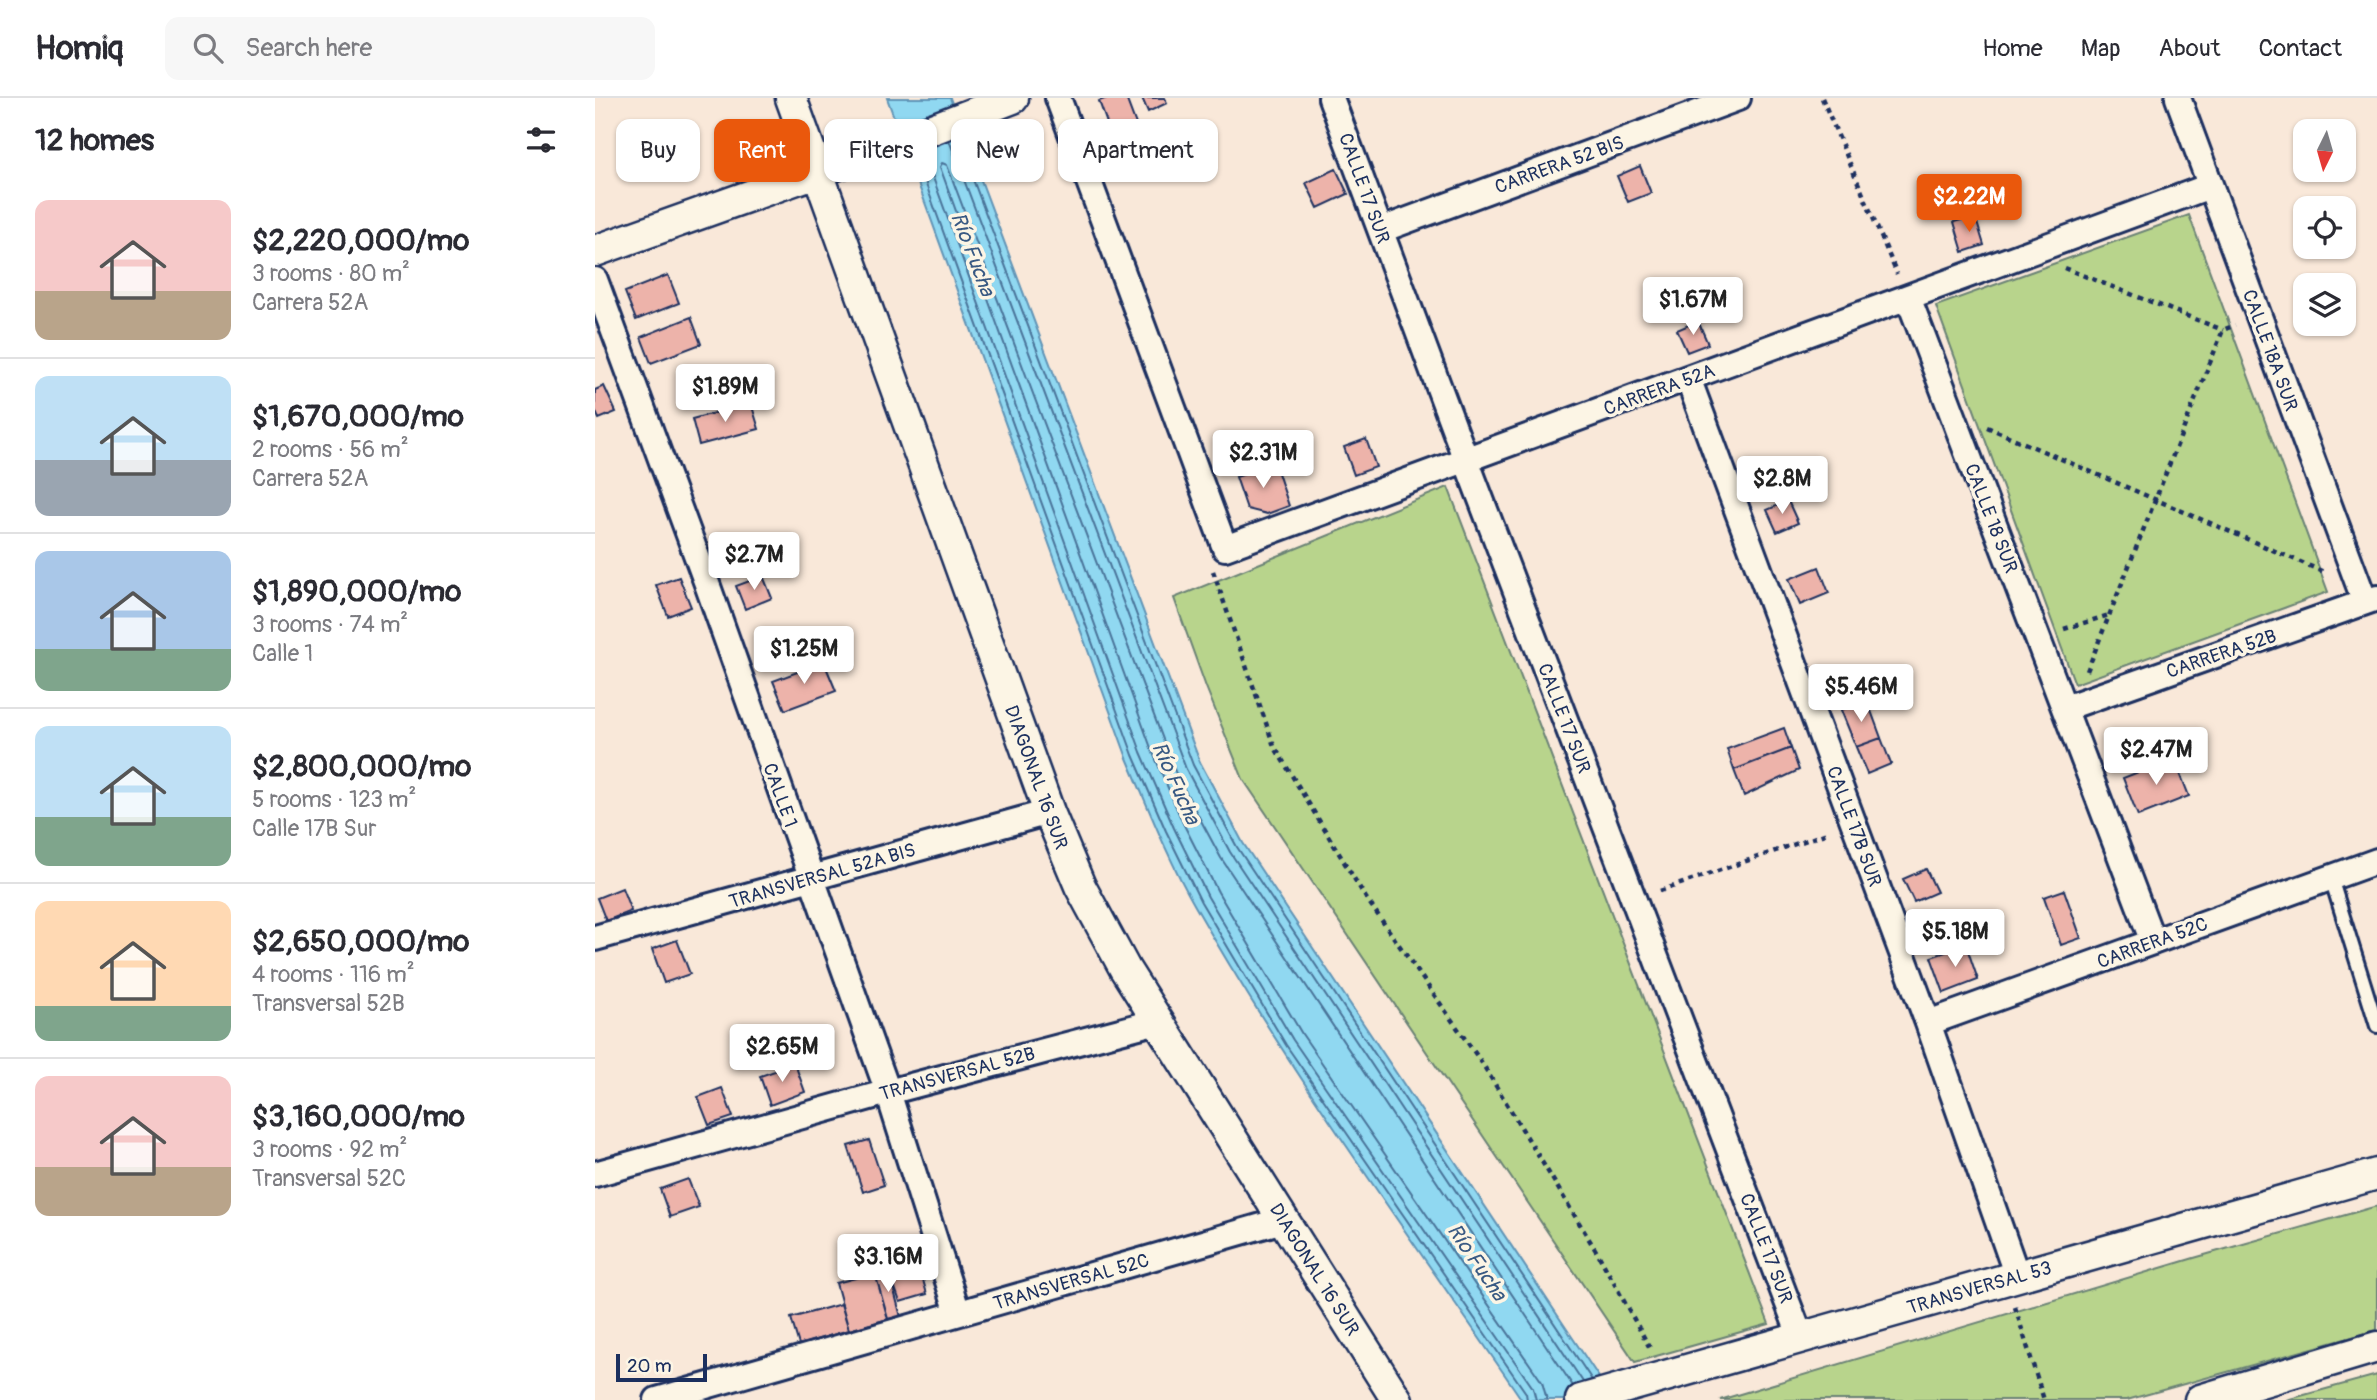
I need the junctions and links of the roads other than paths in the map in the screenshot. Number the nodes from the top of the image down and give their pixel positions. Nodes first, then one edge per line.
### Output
1 (791, 98) edge
2 (1013, 98) edge
3 (1058, 98) edge
4 (1331, 98) edge
5 (1738, 98) edge
6 (2178, 98) edge
7 (818, 171) junction
8 (2210, 186) junction
9 (1381, 230) junction
10 (595, 251) edge
11 (595, 280) edge
12 (1908, 297) junction
13 (1688, 378) junction
14 (1466, 460) junction
15 (2367, 596) edge
16 (2069, 706) junction
17 (1049, 812) junction
18 (2377, 861) edge
19 (811, 878) junction
20 (2331, 878) junction
21 (595, 938) edge
22 (2153, 942) junction
23 (1158, 1021) junction
24 (1928, 1023) junction
25 (2377, 1026) edge
26 (888, 1092) junction
27 (595, 1174) edge
28 (2377, 1174) edge
29 (1283, 1220) junction
30 (2011, 1278) junction
31 (958, 1313) junction
32 (1801, 1338) junction
33 (2377, 1347) edge
34 (657, 1400) edge
35 (1397, 1400) edge
36 (1581, 1400) edge
37 (2200, 1400) edge

1 - 7 street, DIAGONAL 16 SUR
2 - 7 street
3 - 14 street, CARRERA 52A
4 - 9 street, CALLE 17 SUR
5 - 9 street, CARRERA 52 BIS
6 - 8 street, CALLE 18A SUR
7 - 10 street
7 - 17 street, DIAGONAL 16 SUR
8 - 12 street, CARRERA 52A
8 - 15 street, CALLE 18A SUR
9 - 14 street, CALLE 17 SUR
11 - 19 street, CALLE 1
12 - 13 street, CARRERA 52A
12 - 16 street, CALLE 18 SUR
13 - 14 street, CARRERA 52A
13 - 24 street, CALLE 17B SUR
14 - 32 street, CALLE 17 SUR
15 - 16 street, CARRERA 52B
16 - 22 street, CALLE 18 SUR
17 - 19 street, TRANSVERSAL 52A BIS
17 - 23 street, DIAGONAL 16 SUR
18 - 20 street, CARRERA 52C
19 - 21 street, TRANSVERSAL 52A BIS
19 - 26 street, CALLE 1
20 - 22 street, CARRERA 52C
20 - 25 lane
22 - 24 street, CARRERA 52C
23 - 26 street, TRANSVERSAL 52B
23 - 29 street, DIAGONAL 16 SUR
24 - 30 street, CALLE 17B SUR
26 - 27 street, TRANSVERSAL 52B
26 - 31 street, CALLE 1
28 - 30 street, TRANSVERSAL 53
29 - 31 street, TRANSVERSAL 52C
29 - 35 street, DIAGONAL 16 SUR
30 - 32 street, TRANSVERSAL 53
31 - 34 street, TRANSVERSAL 52C
32 - 36 street, TRANSVERSAL 53
33 - 37 street

